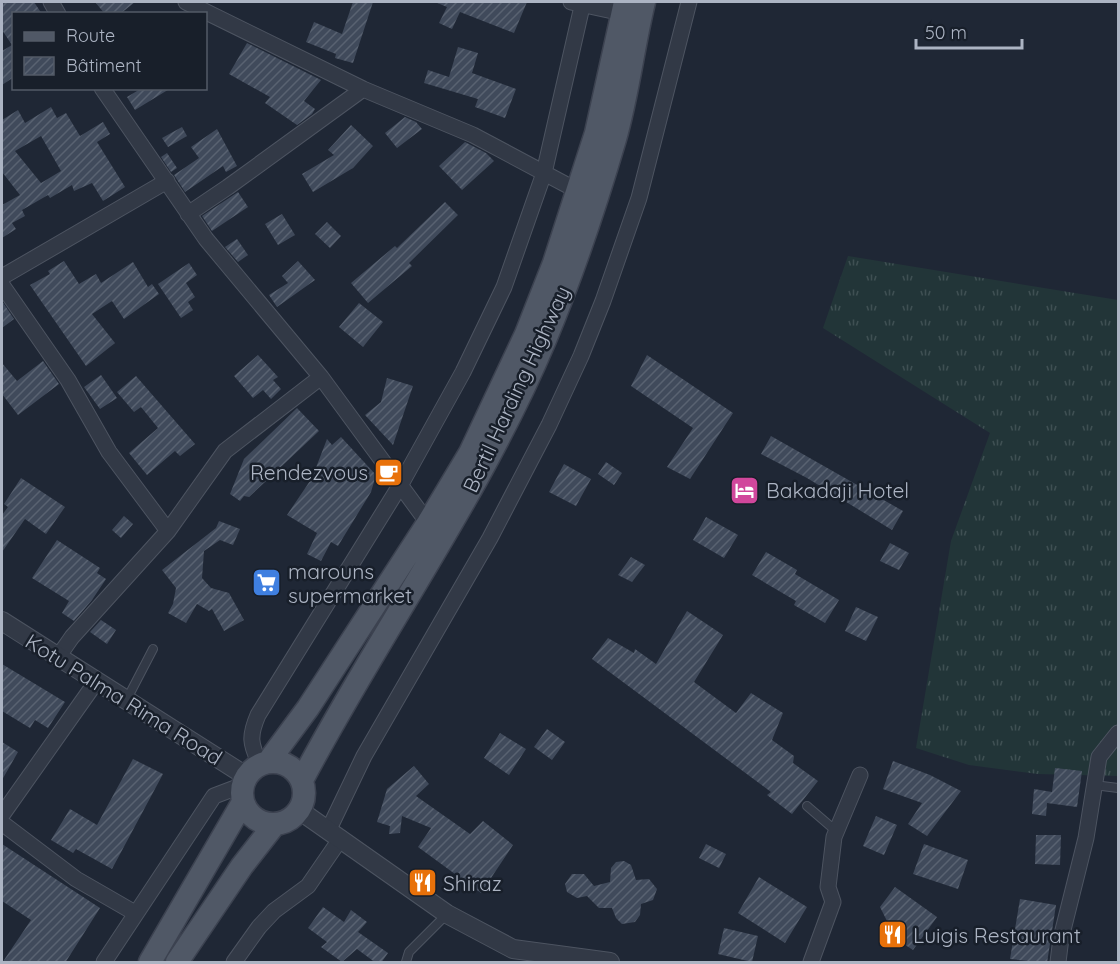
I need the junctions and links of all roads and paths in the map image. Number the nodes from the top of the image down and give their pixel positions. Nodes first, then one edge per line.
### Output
1 (186, 2) edge
2 (579, 2) edge
3 (644, 2) edge
4 (689, 2) edge
5 (623, 7) edge
6 (206, 12) edge
7 (207, 12) edge
8 (363, 89) junction
9 (103, 90) edge
10 (544, 173) junction
11 (168, 181) junction
12 (578, 191) junction
13 (188, 214) junction
14 (2, 277) edge
15 (2, 285) edge
16 (321, 377) junction
17 (400, 484) junction
18 (428, 522) junction
19 (168, 531) junction
20 (2, 621) edge
21 (153, 649) dead end
22 (58, 657) junction
23 (96, 681) junction
24 (126, 700) junction
25 (1119, 733) edge
26 (860, 775) dead end
27 (252, 778) junction
28 (302, 780) junction
29 (1094, 785) junction
30 (1119, 788) edge
31 (807, 807) dead end
32 (300, 810) junction
33 (2, 814) edge
34 (2, 823) edge
35 (274, 825) junction
36 (836, 831) junction
37 (335, 834) junction
38 (135, 914) junction
39 (447, 914) junction
40 (104, 963) edge
41 (150, 963) edge
42 (177, 963) edge
43 (234, 963) edge
44 (406, 963) edge
45 (610, 963) edge
46 (811, 963) edge
47 (1058, 963) edge

1 - 6 street
2 - 5 street
2 - 10 street
3 - 28 main road, Bertil Harding Highway
4 - 37 street
5 - 12 main road, Bertil Harding Highway
7 - 8 street
8 - 10 street
8 - 13 street
9 - 11 street
10 - 12 street
10 - 17 street
11 - 13 street
11 - 14 street
12 - 18 main road, Bertil Harding Highway
13 - 16 street
15 - 19 street
16 - 17 street
16 - 19 street
17 - 18 street
17 - 27 street
18 - 27 main road, Bertil Harding Highway
19 - 22 street
20 - 22 street, Kotu Palma Rima Road
21 - 24 lane
22 - 23 street, Kotu Palma Rima Road
23 - 24 street, Kotu Palma Rima Road
23 - 33 street
24 - 27 street, Kotu Palma Rima Road
25 - 29 street
26 - 36 street
27 - 28 main road
27 - 35 main road
27 - 38 street
27 - 41 main road, Bertil Harding Highway
28 - 32 main road, Bertil Harding Highway
29 - 30 lane
29 - 47 street
31 - 36 lane
32 - 35 main road
32 - 37 street
34 - 38 street
35 - 42 main road
36 - 46 street
37 - 39 street
37 - 43 street
38 - 40 street
39 - 44 lane
39 - 45 street

